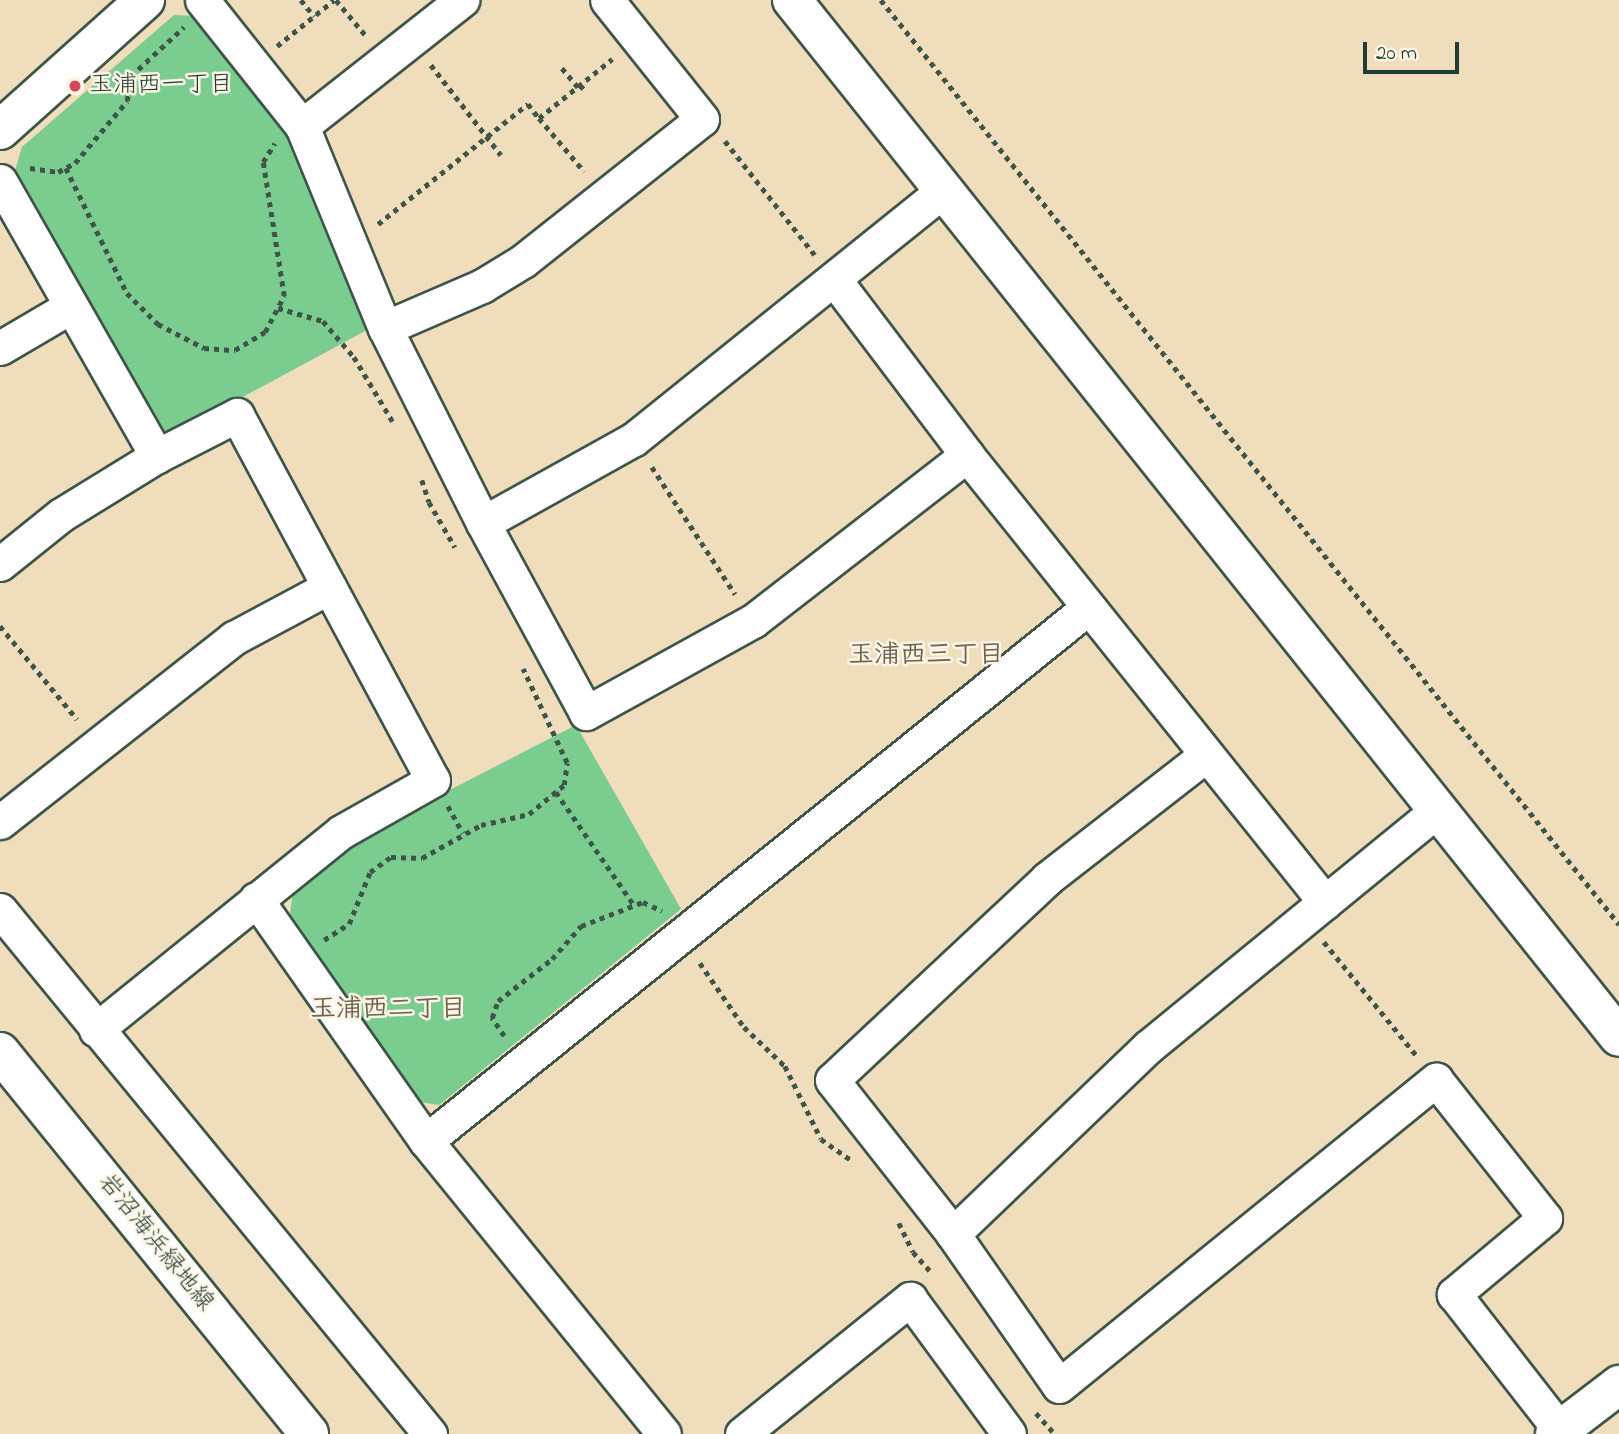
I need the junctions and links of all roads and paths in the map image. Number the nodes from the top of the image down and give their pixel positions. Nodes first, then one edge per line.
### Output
1 (145, 0) edge
2 (301, 0) edge
3 (335, 0) edge
4 (461, 0) edge
5 (607, 0) edge
6 (792, 0) edge
7 (881, 0) edge
8 (196, 10) edge
9 (314, 16) junction
10 (637, 38) junction
11 (398, 50) junction
12 (254, 65) junction
13 (562, 68) dead end
14 (579, 86) junction
15 (584, 90) dead end
16 (540, 118) junction
17 (702, 119) junction
18 (301, 125) junction
19 (0, 130) edge
20 (487, 137) junction
21 (501, 155) dead end
22 (66, 168) junction
23 (9, 173) edge
24 (944, 190) junction
25 (605, 195) junction
26 (351, 245) junction
27 (834, 279) junction
28 (70, 307) junction
29 (278, 308) junction
30 (384, 328) junction
31 (0, 348) edge
32 (398, 428) dead end
33 (634, 439) junction
34 (967, 455) junction
35 (157, 456) junction
36 (420, 471) dead end
37 (483, 523) junction
38 (463, 557) dead end
39 (0, 564) edge
40 (329, 587) junction
41 (1089, 607) junction
42 (753, 621) junction
43 (0, 626) edge
44 (521, 665) dead end
45 (98, 744) junction
46 (1206, 755) junction
47 (556, 792) junction
48 (1438, 810) junction
49 (0, 822) edge
50 (256, 899) junction
51 (634, 905) dead end
52 (0, 910) edge
53 (1315, 911) junction
54 (1619, 924) edge
55 (297, 958) junction
56 (744, 1027) dead end
57 (96, 1030) junction
58 (1619, 1037) edge
59 (0, 1052) edge
60 (1436, 1080) junction
61 (426, 1141) junction
62 (863, 1172) dead end
63 (894, 1213) dead end
64 (953, 1234) junction
65 (935, 1276) dead end
66 (1619, 1386) edge
67 (1027, 1405) dead end
68 (1558, 1432) edge
69 (309, 1434) edge
70 (430, 1434) edge
71 (664, 1434) edge
72 (741, 1434) edge
73 (1009, 1434) edge
74 (1055, 1434) edge

1 - 19 street
2 - 9 path
3 - 9 path
3 - 11 path
4 - 11 street
5 - 10 street
6 - 24 street
7 - 54 path
8 - 12 street
8 - 22 path
9 - 12 path
10 - 14 path
10 - 17 street
11 - 18 street
11 - 20 path
12 - 18 street
13 - 14 path
14 - 15 path
14 - 16 path
16 - 20 path
16 - 25 path
17 - 25 street
17 - 27 path
18 - 26 street
18 - 29 path
20 - 21 path
20 - 26 path
22 - 23 path
22 - 29 path
23 - 28 street
24 - 27 street
24 - 48 street
25 - 30 street
26 - 30 street
27 - 33 street
27 - 34 street
28 - 31 street
28 - 35 street
29 - 32 path
30 - 37 street
33 - 37 street
33 - 42 path
34 - 41 street
34 - 42 street
35 - 39 street
35 - 40 street
36 - 38 path
37 - 42 street
40 - 45 street
40 - 50 street
41 - 46 street
41 - 61 street
43 - 45 path
44 - 47 path
45 - 49 street
46 - 53 street
46 - 64 street
47 - 51 path
47 - 55 path
48 - 53 street
48 - 58 street
50 - 55 street
50 - 57 street
52 - 57 street
53 - 60 path
53 - 64 street
55 - 61 street
56 - 62 path
57 - 70 street
59 - 69 street, 岩沼海浜緑地線
60 - 64 street
60 - 68 street
61 - 71 street
63 - 65 path
66 - 68 street
67 - 74 path
72 - 73 street

